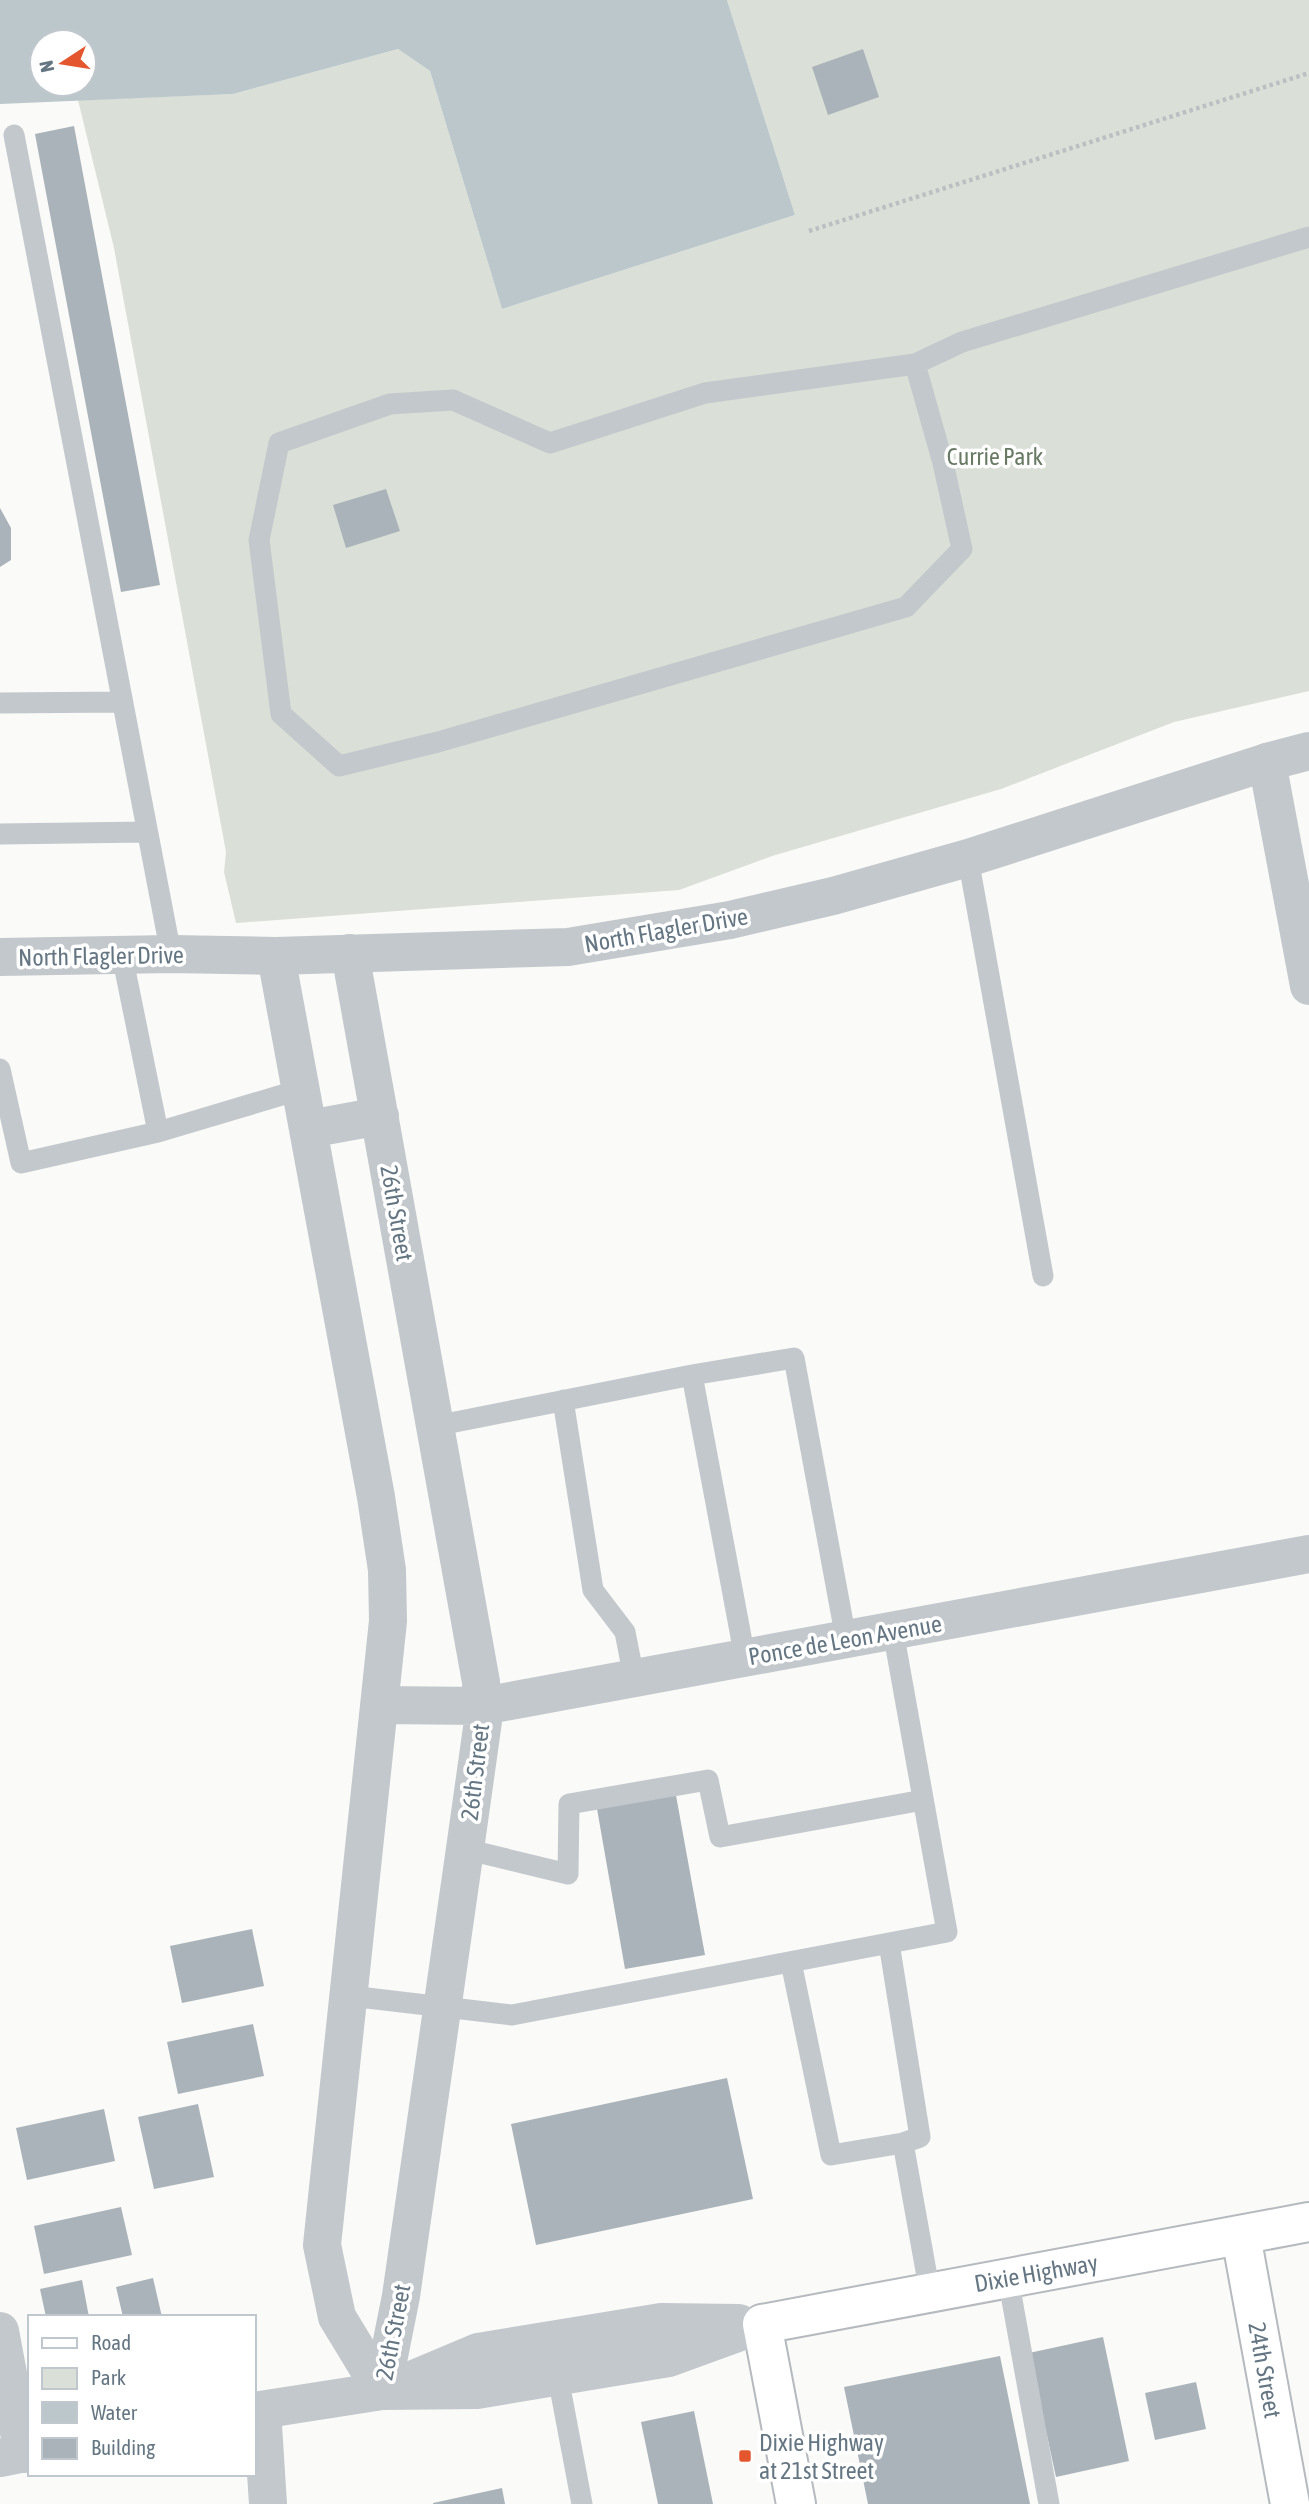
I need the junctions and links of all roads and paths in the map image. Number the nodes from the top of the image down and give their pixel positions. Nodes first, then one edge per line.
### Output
1 (1309, 73) edge
2 (14, 135) dead end
3 (809, 231) dead end
4 (1309, 237) edge
5 (915, 365) junction
6 (122, 702) junction
7 (0, 703) edge
8 (1309, 751) edge
9 (1267, 762) junction
10 (147, 832) junction
11 (0, 834) edge
12 (968, 858) junction
13 (350, 953) junction
14 (171, 954) junction
15 (122, 955) junction
16 (276, 956) junction
17 (0, 957) edge
18 (1309, 986) edge
19 (0, 1069) edge
20 (302, 1088) junction
21 (380, 1116) junction
22 (309, 1129) junction
23 (158, 1132) junction
24 (1044, 1276) dead end
25 (692, 1375) junction
26 (563, 1400) junction
27 (435, 1426) junction
28 (1309, 1554) edge
29 (893, 1631) junction
30 (846, 1639) junction
31 (745, 1658) junction
32 (634, 1678) junction
33 (379, 1705) junction
34 (482, 1706) junction
35 (923, 1800) junction
36 (465, 1849) junction
37 (889, 1943) junction
38 (790, 1962) junction
39 (350, 1996) junction
40 (442, 2007) junction
41 (903, 2143) junction
42 (1309, 2222) edge
43 (1241, 2236) junction
44 (1008, 2278) junction
45 (930, 2292) junction
46 (762, 2323) junction
47 (0, 2331) edge
48 (558, 2377) junction
49 (382, 2392) junction
50 (258, 2410) edge
51 (18, 2455) edge
52 (268, 2504) edge
53 (582, 2504) edge
54 (796, 2504) edge
55 (1049, 2504) edge
56 (1290, 2504) edge

1 - 3 path
2 - 6 lane
4 - 5 lane
5 - 5 lane
6 - 7 lane
6 - 10 lane
8 - 9 street, North Flagler Drive
9 - 12 street, North Flagler Drive
9 - 18 street
10 - 11 lane
10 - 14 lane
12 - 13 street, North Flagler Drive
12 - 24 lane
13 - 16 street, North Flagler Drive
13 - 21 street, 26th Street
14 - 15 street, North Flagler Drive
14 - 16 street, North Flagler Drive
15 - 17 street, North Flagler Drive
15 - 23 lane
16 - 20 street, 26th Street
19 - 23 lane
20 - 22 street, 26th Street
20 - 23 lane
21 - 22 street
21 - 27 street, 26th Street
22 - 33 street, 26th Street
25 - 26 lane
25 - 30 lane
25 - 31 lane
26 - 27 lane
26 - 32 lane
27 - 34 street, 26th Street
28 - 29 street, Ponce de Leon Avenue
29 - 30 street, Ponce de Leon Avenue
29 - 35 lane
30 - 31 street, Ponce de Leon Avenue
31 - 32 street, Ponce de Leon Avenue
32 - 34 street, Ponce de Leon Avenue
33 - 34 street, Ponce de Leon Avenue
33 - 39 street, 26th Street
34 - 36 street, 26th Street
35 - 36 lane
35 - 37 lane
36 - 40 street, 26th Street
37 - 38 lane
37 - 41 lane
38 - 40 lane
38 - 41 lane
39 - 40 lane
39 - 49 street, 26th Street
40 - 49 street, 26th Street
41 - 45 lane
42 - 43 main road, Dixie Highway
43 - 44 main road, Dixie Highway
43 - 56 main road, 24th Street
44 - 45 main road, Dixie Highway
44 - 55 lane
45 - 46 main road, Dixie Highway
46 - 48 street, Dixie Highway
46 - 49 street, Dixie Highway
46 - 54 main road
47 - 51 street
48 - 49 street, Dixie Highway
48 - 53 lane
49 - 50 street, Dixie Highway
50 - 52 street

